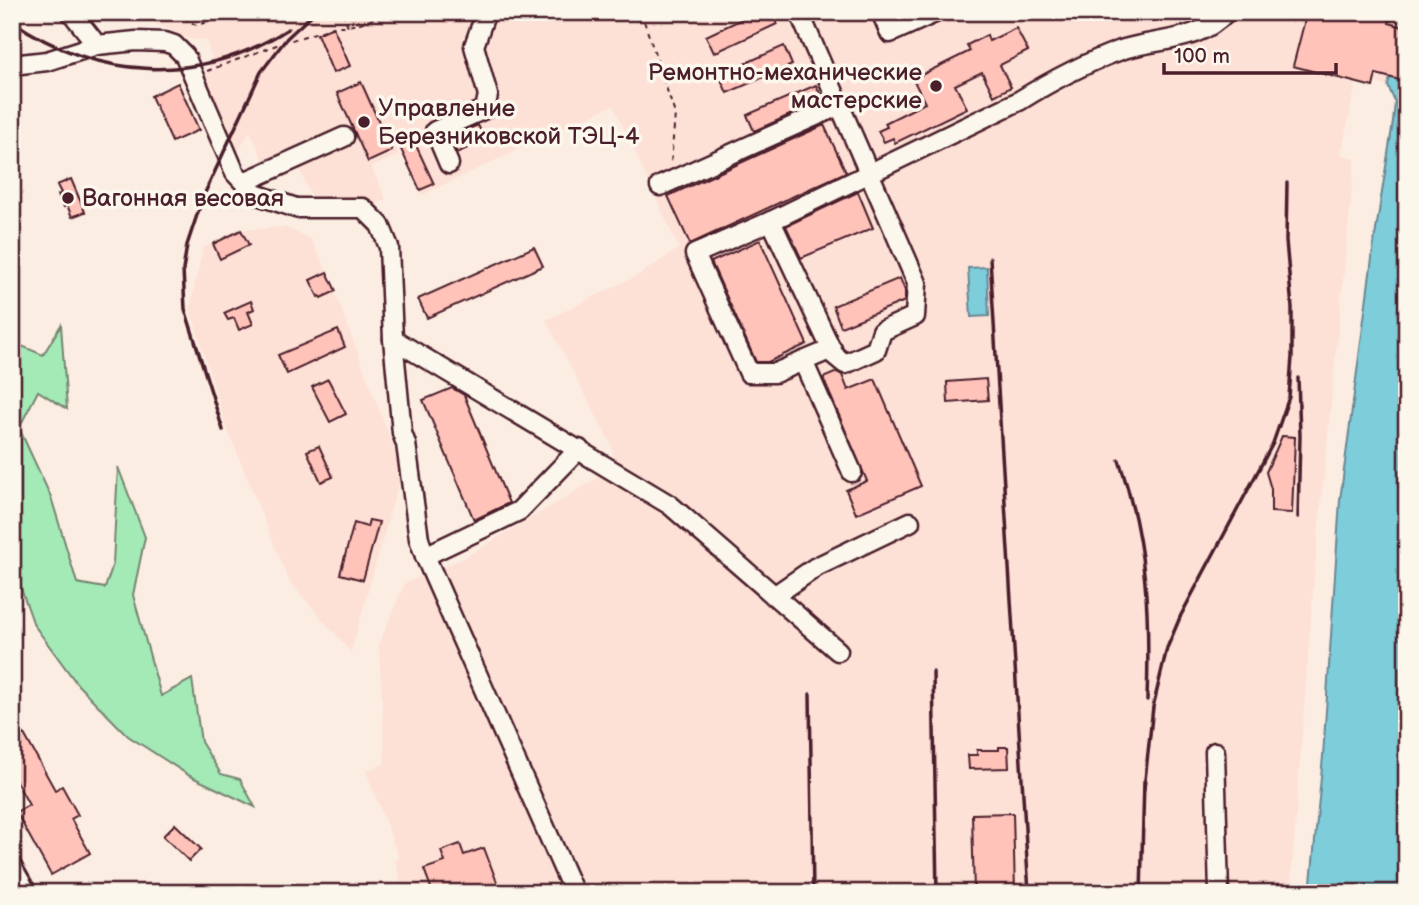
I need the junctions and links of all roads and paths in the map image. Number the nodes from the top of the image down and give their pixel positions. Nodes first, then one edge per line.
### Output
1 (30, 12) edge
2 (71, 12) edge
3 (174, 12) edge
4 (247, 12) edge
5 (342, 12) edge
6 (399, 12) edge
7 (486, 12) edge
8 (641, 12) edge
9 (799, 12) edge
10 (881, 12) edge
11 (937, 12) edge
12 (1226, 12) edge
13 (12, 20) edge
14 (349, 26) junction
15 (97, 45) junction
16 (12, 65) edge
17 (193, 76) junction
18 (840, 106) junction
19 (344, 137) dead end
20 (449, 164) dead end
21 (869, 172) junction
22 (244, 182) junction
23 (665, 184) joint
24 (771, 222) junction
25 (393, 339) junction
26 (832, 349) junction
27 (803, 361) junction
28 (579, 449) junction
29 (852, 472) dead end
30 (910, 522) dead end
31 (425, 556) junction
32 (774, 596) junction
33 (838, 651) dead end
34 (1215, 752) dead end
35 (12, 867) edge
36 (27, 893) edge
37 (574, 893) edge
38 (1219, 893) edge

1 - 13 path
2 - 15 street
3 - 4 path
5 - 14 path
6 - 14 path
7 - 20 street
8 - 23 path
9 - 18 street
10 - 11 street
12 - 21 street
14 - 17 path
15 - 16 street
15 - 17 street
17 - 22 street
18 - 21 street
18 - 23 street
19 - 22 street
21 - 24 street
21 - 26 street
22 - 25 street
24 - 26 street
24 - 27 street
25 - 28 street
25 - 31 street
26 - 27 street
27 - 29 street
28 - 31 street
28 - 32 street
30 - 32 street
31 - 37 street
32 - 33 street
34 - 38 street
35 - 36 street

